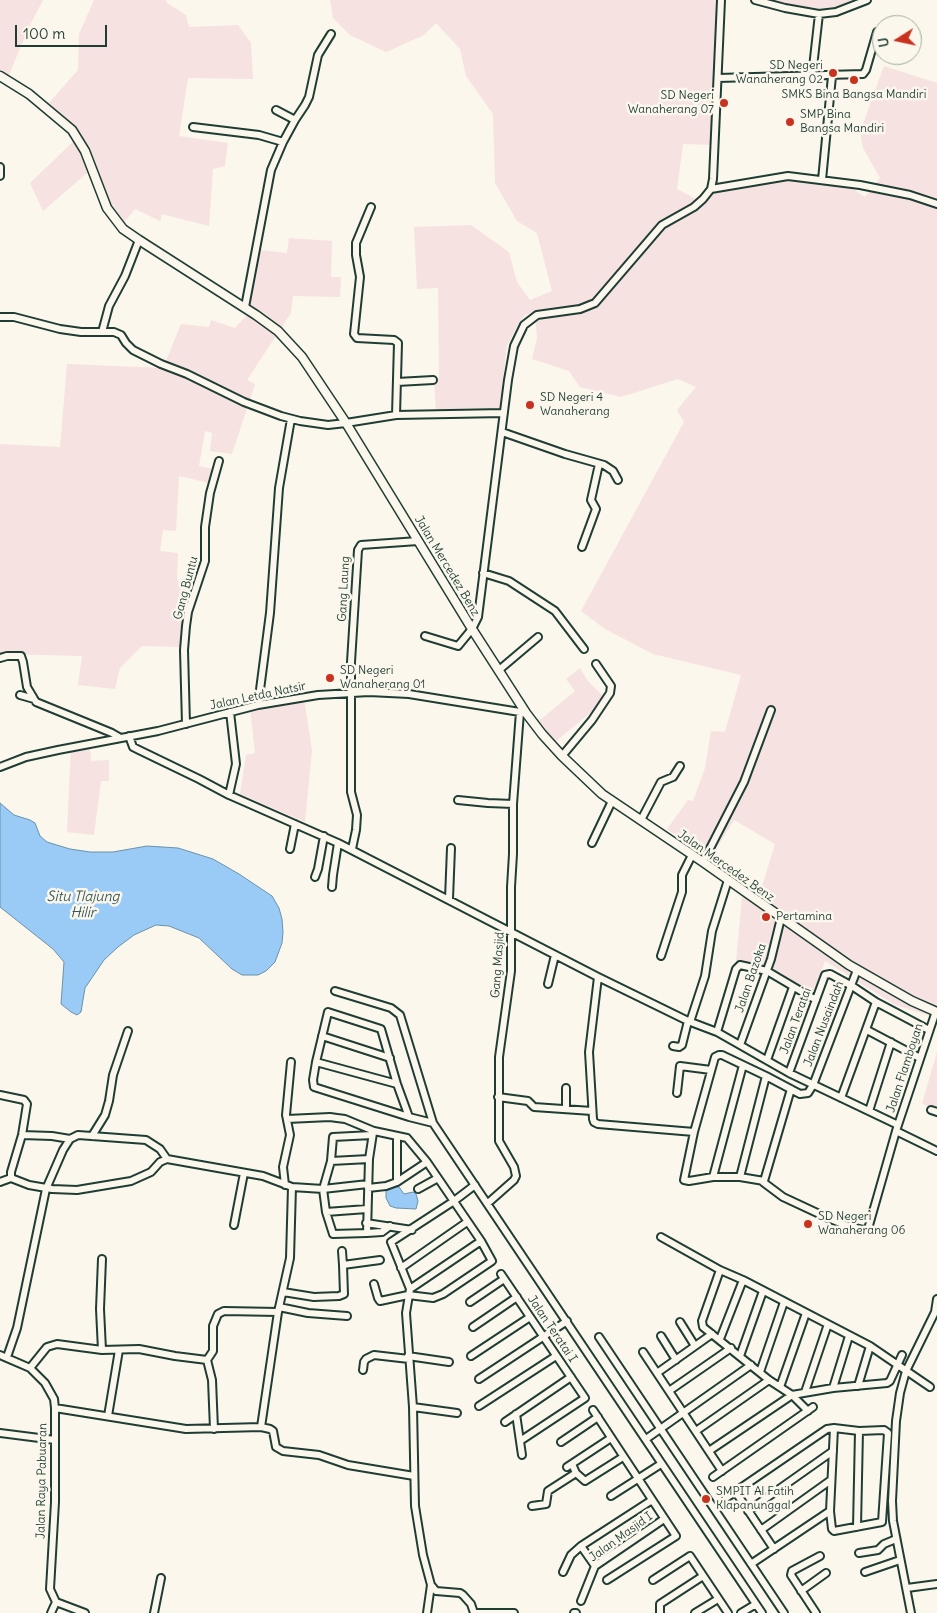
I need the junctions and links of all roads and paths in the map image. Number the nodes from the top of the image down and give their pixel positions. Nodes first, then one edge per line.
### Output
1 (721, 0) edge
2 (755, 0) edge
3 (867, 0) edge
4 (819, 14) junction
5 (331, 34) dead end
6 (872, 49) edge
7 (0, 76) edge
8 (812, 76) junction
9 (832, 76) junction
10 (718, 78) junction
11 (276, 110) dead end
12 (295, 120) junction
13 (193, 127) dead end
14 (283, 142) junction
15 (0, 168) edge
16 (0, 176) edge
17 (822, 180) junction
18 (711, 189) junction
19 (937, 204) edge
20 (371, 207) dead end
21 (139, 240) junction
22 (245, 307) junction
23 (0, 317) edge
24 (102, 332) junction
25 (434, 380) dead end
26 (397, 382) junction
27 (504, 413) junction
28 (396, 415) junction
29 (291, 419) junction
30 (346, 424) junction
31 (502, 432) junction
32 (219, 461) dead end
33 (599, 464) junction
34 (618, 480) dead end
35 (418, 540) junction
36 (582, 547) dead end
37 (483, 573) junction
38 (472, 629) junction
39 (425, 636) dead end
40 (538, 637) dead end
41 (584, 649) dead end
42 (0, 658) edge
43 (596, 664) dead end
44 (499, 670) junction
45 (352, 692) junction
46 (20, 695) dead end
47 (34, 700) junction
48 (258, 705) junction
49 (771, 710) dead end
50 (230, 712) junction
51 (523, 712) junction
52 (186, 724) junction
53 (129, 736) junction
54 (118, 737) junction
55 (562, 756) junction
56 (680, 766) dead end
57 (0, 767) edge
58 (229, 795) junction
59 (458, 800) dead end
60 (612, 801) junction
61 (513, 804) junction
62 (640, 820) junction
63 (295, 824) junction
64 (324, 836) junction
65 (592, 842) dead end
66 (338, 843) junction
67 (451, 848) dead end
68 (290, 849) dead end
69 (352, 849) junction
70 (692, 854) junction
71 (703, 862) junction
72 (315, 878) dead end
73 (728, 880) junction
74 (332, 887) dead end
75 (449, 899) junction
76 (781, 918) junction
77 (512, 932) junction
78 (555, 955) junction
79 (661, 956) dead end
80 (857, 970) junction
81 (767, 971) junction
82 (598, 977) junction
83 (548, 984) dead end
84 (852, 986) junction
85 (792, 987) junction
86 (335, 991) dead end
87 (816, 1000) junction
88 (876, 1002) junction
89 (936, 1012) edge
90 (689, 1022) junction
91 (867, 1030) junction
92 (929, 1030) junction
93 (128, 1031) dead end
94 (717, 1032) junction
95 (322, 1036) junction
96 (891, 1042) junction
97 (740, 1045) junction
98 (673, 1046) dead end
99 (390, 1058) junction
100 (920, 1058) junction
101 (767, 1060) junction
102 (291, 1062) dead end
103 (316, 1062) junction
104 (743, 1065) junction
105 (712, 1070) junction
106 (789, 1073) junction
107 (766, 1076) junction
108 (397, 1084) junction
109 (813, 1085) junction
110 (566, 1088) dead end
111 (791, 1089) junction
112 (677, 1093) dead end
113 (0, 1095) edge
114 (498, 1097) junction
115 (841, 1098) junction
116 (566, 1108) junction
117 (592, 1111) junction
118 (869, 1112) junction
119 (409, 1117) junction
120 (287, 1119) junction
121 (433, 1123) junction
122 (897, 1128) junction
123 (694, 1132) junction
124 (373, 1133) junction
125 (22, 1135) junction
126 (92, 1136) junction
127 (397, 1136) junction
128 (70, 1139) junction
129 (937, 1151) edge
130 (167, 1159) junction
131 (369, 1159) junction
132 (331, 1161) junction
133 (428, 1162) junction
134 (244, 1173) junction
135 (740, 1177) junction
136 (12, 1178) junction
137 (438, 1178) junction
138 (712, 1178) junction
139 (0, 1182) edge
140 (397, 1182) junction
141 (763, 1182) junction
142 (475, 1185) junction
143 (289, 1186) junction
144 (368, 1186) junction
145 (323, 1188) junction
146 (46, 1189) junction
147 (418, 1189) dead end
148 (492, 1199) junction
149 (454, 1202) junction
150 (367, 1209) junction
151 (326, 1212) junction
152 (468, 1222) junction
153 (366, 1223) junction
154 (234, 1225) dead end
155 (390, 1226) junction
156 (412, 1230) junction
157 (366, 1233) junction
158 (661, 1237) dead end
159 (481, 1241) junction
160 (342, 1251) dead end
161 (102, 1259) dead end
162 (380, 1260) dead end
163 (343, 1264) junction
164 (401, 1268) junction
165 (720, 1270) junction
166 (743, 1280) junction
167 (374, 1284) dead end
168 (763, 1290) junction
169 (283, 1292) junction
170 (409, 1292) junction
171 (517, 1297) junction
172 (937, 1299) edge
173 (470, 1302) dead end
174 (784, 1302) junction
175 (279, 1310) junction
176 (806, 1313) junction
177 (347, 1316) dead end
178 (530, 1317) junction
179 (567, 1321) junction
180 (680, 1322) dead end
181 (828, 1324) junction
182 (472, 1327) dead end
183 (712, 1334) junction
184 (661, 1336) dead end
185 (849, 1336) junction
186 (544, 1337) junction
187 (599, 1337) dead end
188 (720, 1339) junction
189 (696, 1346) junction
190 (870, 1346) junction
191 (731, 1348) junction
192 (102, 1350) junction
193 (119, 1350) junction
194 (643, 1352) dead end
195 (0, 1354) edge
196 (902, 1355) dead end
197 (471, 1356) dead end
198 (556, 1356) junction
199 (740, 1356) junction
200 (8, 1357) junction
201 (408, 1358) junction
202 (207, 1360) junction
203 (676, 1360) junction
204 (449, 1362) dead end
205 (896, 1364) junction
206 (751, 1365) junction
207 (30, 1368) junction
208 (363, 1370) dead end
209 (906, 1370) junction
210 (760, 1372) junction
211 (657, 1373) junction
212 (570, 1376) junction
213 (479, 1379) dead end
214 (769, 1380) junction
215 (858, 1386) junction
216 (780, 1387) junction
217 (930, 1387) dead end
218 (833, 1388) junction
219 (669, 1391) junction
220 (805, 1392) junction
221 (792, 1395) junction
222 (479, 1406) dead end
223 (413, 1407) junction
224 (55, 1408) junction
225 (593, 1410) dead end
226 (457, 1413) dead end
227 (683, 1413) junction
228 (516, 1414) junction
229 (108, 1416) junction
230 (598, 1417) junction
231 (505, 1422) dead end
232 (261, 1427) junction
233 (834, 1428) junction
234 (214, 1429) junction
235 (657, 1431) junction
236 (696, 1431) junction
237 (859, 1431) junction
238 (0, 1433) edge
239 (611, 1438) junction
240 (647, 1438) junction
241 (55, 1440) junction
242 (520, 1441) junction
243 (561, 1442) dead end
244 (833, 1451) junction
245 (709, 1452) junction
246 (522, 1455) dead end
247 (623, 1457) junction
248 (662, 1464) junction
249 (722, 1471) junction
250 (576, 1473) junction
251 (414, 1476) junction
252 (713, 1477) dead end
253 (637, 1479) junction
254 (831, 1480) junction
255 (735, 1491) junction
256 (611, 1496) dead end
257 (726, 1498) dead end
258 (652, 1500) junction
259 (532, 1506) dead end
260 (748, 1510) junction
261 (830, 1511) junction
262 (664, 1519) junction
263 (857, 1527) junction
264 (761, 1530) junction
265 (896, 1539) junction
266 (581, 1546) junction
267 (774, 1549) junction
268 (859, 1553) dead end
269 (820, 1556) dead end
270 (900, 1560) junction
271 (751, 1564) junction
272 (595, 1566) junction
273 (563, 1572) dead end
274 (865, 1572) dead end
275 (826, 1573) dead end
276 (703, 1576) junction
277 (161, 1578) dead end
278 (607, 1580) dead end
279 (653, 1580) dead end
280 (937, 1584) edge
281 (431, 1585) junction
282 (907, 1588) junction
283 (801, 1591) junction
284 (718, 1599) junction
285 (581, 1601) dead end
286 (56, 1602) junction
287 (756, 1604) junction
288 (51, 1613) edge
289 (85, 1613) edge
290 (154, 1613) edge
291 (427, 1613) edge
292 (474, 1613) edge
293 (514, 1613) edge
294 (660, 1613) edge
295 (695, 1613) edge
296 (728, 1613) edge
297 (741, 1613) edge
298 (762, 1613) edge
299 (784, 1613) edge
300 (816, 1613) edge
301 (911, 1613) edge

1 - 10 street
2 - 4 street
3 - 4 street
4 - 8 street
5 - 12 street
6 - 9 street
7 - 21 main road, Jalan Mercedez Benz
8 - 9 street
8 - 10 street
9 - 17 street
10 - 18 street
11 - 12 street
12 - 14 street
13 - 14 street
14 - 22 street
15 - 16 street
17 - 18 street
17 - 19 street
18 - 27 street
20 - 26 street
21 - 22 main road, Jalan Mercedez Benz
21 - 24 street
22 - 30 main road, Jalan Mercedez Benz
23 - 24 street
24 - 29 street
25 - 26 street
26 - 28 street
27 - 28 street
27 - 31 street
28 - 30 street
29 - 30 street
29 - 48 street
30 - 35 main road, Jalan Mercedez Benz
31 - 33 street
31 - 37 street
32 - 52 street, Gang Buntu
33 - 34 street
33 - 36 street
35 - 38 main road, Jalan Mercedez Benz
35 - 45 street, Gang Laung
37 - 38 street
37 - 41 street
38 - 39 street
38 - 44 main road, Jalan Mercedez Benz
40 - 44 street
42 - 47 street
43 - 55 street
44 - 51 main road, Jalan Mercedez Benz
45 - 48 street, Jalan Letda Natsir
45 - 51 street, Jalan Letda Natsir
45 - 69 street
46 - 47 street
47 - 54 street
48 - 50 street, Jalan Letda Natsir
49 - 71 street
50 - 52 street, Jalan Letda Natsir
50 - 58 street
51 - 55 main road, Jalan Mercedez Benz
51 - 61 street, Gang Masjid
52 - 53 street, Jalan Letda Natsir
53 - 54 street, Jalan Letda Natsir
53 - 58 street
54 - 57 street, Jalan Letda Natsir
55 - 60 main road, Jalan Mercedez Benz
56 - 62 street
58 - 63 street
59 - 61 street
60 - 62 main road, Jalan Mercedez Benz
60 - 65 street
61 - 77 street, Gang Masjid
62 - 70 main road, Jalan Mercedez Benz
63 - 64 street
63 - 68 street
64 - 66 street
64 - 72 street
66 - 69 street
66 - 74 street
67 - 75 street
69 - 75 street
70 - 71 main road, Jalan Mercedez Benz
70 - 79 street
71 - 73 main road, Jalan Mercedez Benz
73 - 76 main road, Jalan Mercedez Benz
73 - 90 street
75 - 77 street
76 - 80 main road, Jalan Mercedez Benz
76 - 81 street, Jalan Bazoka
77 - 78 street
77 - 114 street, Gang Masjid
78 - 82 street
78 - 83 street
80 - 84 street, Jalan Nusaindah
80 - 89 main road, Jalan Mercedez Benz
81 - 85 street
81 - 94 street
81 - 97 street, Jalan Bazoka
82 - 90 street
82 - 117 street
84 - 87 street, Jalan Teratai
84 - 88 street, Jalan Teratai
84 - 109 street, Jalan Nusaindah
85 - 87 street
85 - 101 street
86 - 121 street
87 - 106 street, Jalan Teratai
88 - 91 street
88 - 92 street, Jalan Teratai
89 - 92 street, Jalan Flamboyan
90 - 94 street
90 - 98 street
91 - 96 street
91 - 115 street
92 - 100 street, Jalan Flamboyan
93 - 126 street
94 - 97 street
95 - 99 street
95 - 99 street
95 - 103 street
96 - 100 street
96 - 118 street
97 - 101 street
99 - 108 street
100 - 122 street, Jalan Flamboyan
101 - 106 street
102 - 120 street
103 - 108 street
103 - 119 street
104 - 105 street
104 - 107 street
104 - 138 street
105 - 112 street
105 - 123 street
106 - 109 street
107 - 111 street
107 - 135 street
108 - 119 street
109 - 111 street
109 - 115 street
110 - 116 street
111 - 141 street
113 - 125 street
114 - 116 street
114 - 148 street, Gang Masjid
115 - 118 street
116 - 117 street
117 - 123 street
118 - 122 street
119 - 121 street
120 - 124 street
120 - 143 street
121 - 142 street
122 - 129 street
122 - 141 street, Jalan Flamboyan
123 - 138 street
124 - 127 street
124 - 131 street
124 - 132 street
125 - 128 street
125 - 136 street
126 - 128 street
126 - 130 street
127 - 133 street
127 - 140 street
128 - 146 street
130 - 134 street
130 - 146 street
131 - 132 street
131 - 144 street
132 - 145 street
133 - 137 street
133 - 140 street
134 - 143 street
134 - 154 street
135 - 138 street
135 - 141 street
136 - 139 street
136 - 146 street
137 - 147 street
137 - 149 street
140 - 144 street
142 - 148 street
142 - 149 street
143 - 145 street
143 - 169 street
144 - 145 street
144 - 150 street
145 - 151 street
146 - 200 street
148 - 179 street
149 - 152 street
149 - 156 street
150 - 151 street
150 - 153 street
151 - 157 street
152 - 159 street
152 - 164 street
153 - 155 street
153 - 157 street
155 - 156 street
155 - 157 street
156 - 164 street
158 - 165 street
159 - 170 street
159 - 170 street
160 - 163 street
161 - 192 street
162 - 163 street
163 - 169 street
164 - 170 street
165 - 166 street
165 - 183 street
166 - 168 street
166 - 188 street
167 - 170 street
168 - 174 street
168 - 199 street
169 - 175 street
170 - 201 street
171 - 173 street, Jalan Teratai I
171 - 178 street, Jalan Teratai I
171 - 182 street
172 - 209 street
174 - 176 street
174 - 210 street
175 - 177 street
175 - 202 street
175 - 232 street
176 - 181 street
176 - 216 street
178 - 186 street, Jalan Teratai I
178 - 197 street
179 - 186 street
179 - 240 street
180 - 189 street
181 - 185 street
181 - 220 street
183 - 188 street
183 - 189 street
184 - 203 street
185 - 190 street
185 - 218 street
186 - 198 street, Jalan Teratai I
186 - 213 street
187 - 235 street
188 - 191 street
189 - 203 street
190 - 205 street
190 - 215 street
191 - 199 street
191 - 219 street
192 - 193 street
192 - 207 street
193 - 202 street
193 - 229 street
194 - 211 street
195 - 200 street, Jalan Raya Pabuaran
196 - 205 street
198 - 212 street, Jalan Teratai I
198 - 222 street
199 - 206 street
200 - 207 street, Jalan Raya Pabuaran
201 - 204 street
201 - 208 street
201 - 223 street
202 - 234 street
203 - 211 street
205 - 209 street
205 - 215 street
206 - 210 street
206 - 227 street
207 - 224 street, Jalan Raya Pabuaran
209 - 217 street
209 - 265 street
210 - 214 street
211 - 219 street
212 - 228 street
212 - 242 street, Jalan Teratai I
214 - 216 street
214 - 236 street
215 - 218 street
216 - 221 street
218 - 220 street
219 - 227 street
220 - 221 street
221 - 245 street
221 - 249 street
223 - 226 street
223 - 251 street
224 - 229 street
224 - 241 street, Jalan Raya Pabuaran
225 - 230 street
227 - 235 street
227 - 236 street
228 - 231 street
228 - 242 street
229 - 234 street
230 - 239 street
230 - 243 street
232 - 234 street
232 - 251 street
233 - 237 street
233 - 244 street
233 - 255 street
235 - 240 street
235 - 271 street
236 - 245 street
237 - 263 street
237 - 263 street
238 - 241 street
239 - 247 street
239 - 250 street
240 - 248 street
241 - 286 street, Jalan Raya Pabuaran
242 - 246 street
244 - 254 street
244 - 260 street
245 - 249 street
247 - 250 street
247 - 253 street
248 - 253 street
248 - 287 street
249 - 252 street
250 - 259 street
251 - 281 street
253 - 256 street
253 - 258 street
254 - 261 street
254 - 264 street
255 - 257 street
255 - 260 street
258 - 262 street
258 - 266 street
260 - 264 street
261 - 263 street
261 - 267 street
262 - 272 street, Jalan Masjid I
262 - 278 street
264 - 267 street
265 - 268 street
265 - 270 street
266 - 272 street
266 - 273 street
267 - 271 street
269 - 283 street
270 - 274 street
270 - 282 street
271 - 299 street
272 - 285 street, Jalan Masjid I
275 - 283 street
276 - 279 street
276 - 284 street
276 - 294 street
277 - 290 street
280 - 282 street
281 - 291 street
281 - 292 street
282 - 301 street
283 - 300 street
284 - 295 street
284 - 296 street
286 - 288 street
286 - 289 street
287 - 297 street
287 - 298 street
292 - 293 street

